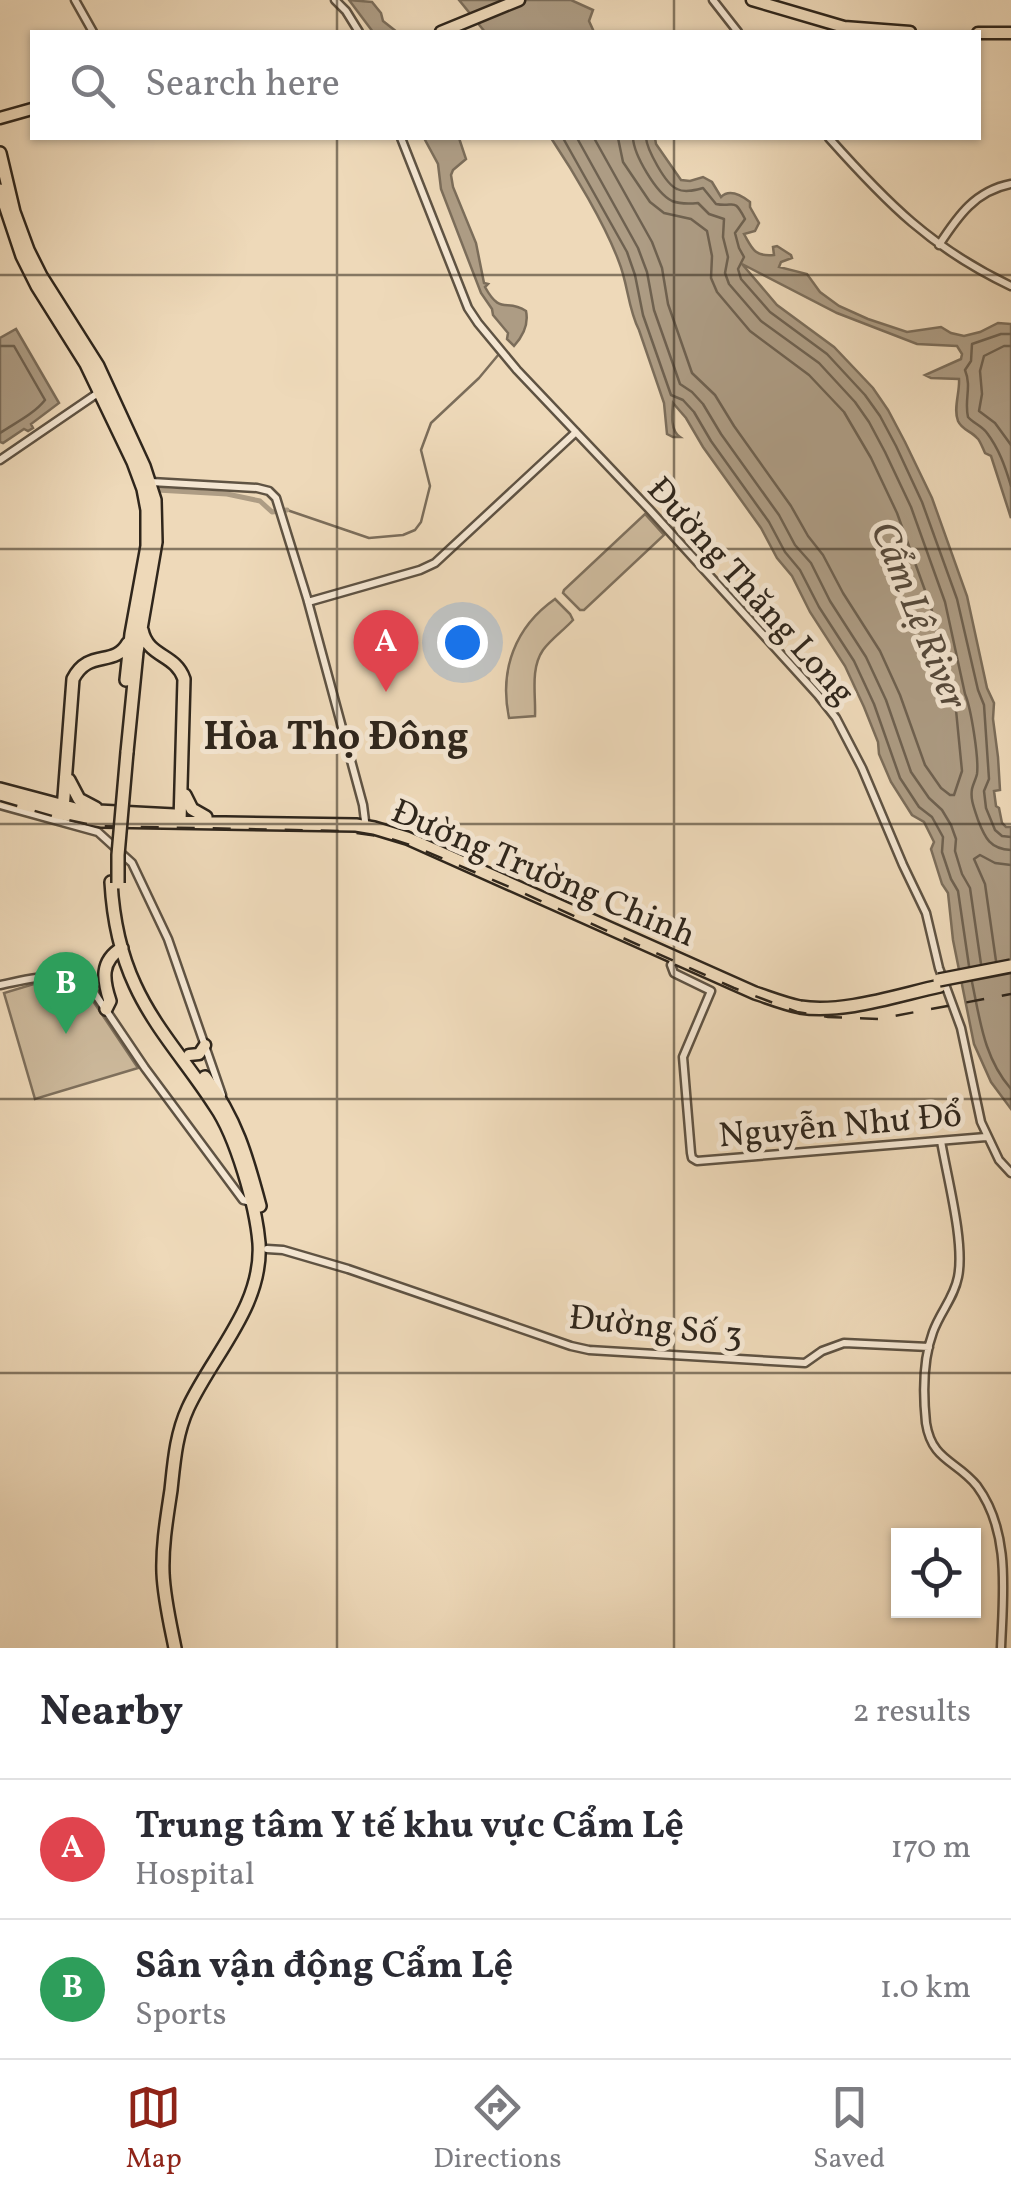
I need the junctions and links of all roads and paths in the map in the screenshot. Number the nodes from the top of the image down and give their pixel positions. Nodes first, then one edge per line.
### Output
1 (75, 0) edge
2 (335, 0) edge
3 (519, 0) edge
4 (713, 0) edge
5 (752, 0) edge
6 (92, 30) edge
7 (358, 30) edge
8 (446, 30) edge
9 (736, 30) edge
10 (870, 30) edge
11 (981, 33) edge
12 (1011, 33) edge
13 (30, 110) edge
14 (0, 118) edge
15 (402, 140) edge
16 (832, 140) edge
17 (0, 154) edge
18 (1011, 184) edge
19 (0, 190) edge
20 (939, 245) junction
21 (1011, 286) edge
22 (104, 390) junction
23 (576, 432) junction
24 (0, 460) edge
25 (146, 482) junction
26 (308, 602) junction
27 (142, 621) junction
28 (131, 634) junction
29 (167, 658) junction
30 (96, 659) junction
31 (129, 682) junction
32 (64, 775) junction
33 (0, 789) edge
34 (183, 792) junction
35 (24, 796) junction
36 (0, 802) edge
37 (60, 812) junction
38 (102, 812) junction
39 (158, 815) junction
40 (206, 817) junction
41 (182, 819) junction
42 (365, 821) junction
43 (115, 883) junction
44 (122, 948) junction
45 (676, 957) junction
46 (1011, 969) edge
47 (940, 983) junction
48 (0, 986) edge
49 (106, 1009) junction
50 (204, 1045) junction
51 (188, 1055) junction
52 (223, 1101) junction
53 (986, 1137) junction
54 (941, 1141) junction
55 (1011, 1173) edge
56 (251, 1202) junction
57 (267, 1249) junction
58 (929, 1347) junction
59 (171, 1518) junction
60 (178, 1648) edge
61 (1000, 1648) edge

1 - 6 street
2 - 7 street
3 - 8 main road
4 - 9 street
5 - 10 main road
11 - 12 main road
13 - 14 main road
15 - 23 street, Đường Thăng Long
16 - 20 street
17 - 22 highway
18 - 20 street
19 - 22 highway
20 - 21 street
22 - 24 street
22 - 25 highway
23 - 26 street
23 - 53 street, Đường Thăng Long
25 - 26 street
25 - 27 highway
25 - 28 highway
26 - 42 street
27 - 29 highway
27 - 31 highway
28 - 30 highway
28 - 31 highway
29 - 31 highway
29 - 34 highway
30 - 31 highway
30 - 32 highway
31 - 43 highway, bridge
32 - 35 highway
32 - 37 highway
32 - 38 highway
33 - 35 highway, Đường Trường Chinh
34 - 39 highway
34 - 40 highway
34 - 41 highway
35 - 37 highway, Đường Trường Chinh
36 - 37 highway, Đường Trường Chinh
37 - 38 highway, Đường Trường Chinh
37 - 41 highway, Đường Trường Chinh
37 - 50 street
38 - 39 highway, Đường Trường Chinh
39 - 41 highway, Đường Trường Chinh
40 - 41 highway, Đường Trường Chinh
40 - 42 highway, Đường Trường Chinh
41 - 45 highway, Đường Trường Chinh
42 - 47 highway, Đường Trường Chinh
43 - 44 highway
43 - 51 highway
44 - 49 highway
44 - 56 highway
45 - 47 highway, Đường Trường Chinh
45 - 54 street, Nguyễn Như Đổ
46 - 47 highway, bridge
48 - 49 street
49 - 56 street
50 - 51 main road
50 - 52 street
51 - 52 highway
52 - 57 highway
53 - 54 street, Nguyễn Như Đổ
53 - 55 street, Đường Thăng Long
54 - 58 street
56 - 59 highway
57 - 58 street, Đường Số 3
57 - 59 highway
58 - 61 street
59 - 60 highway

